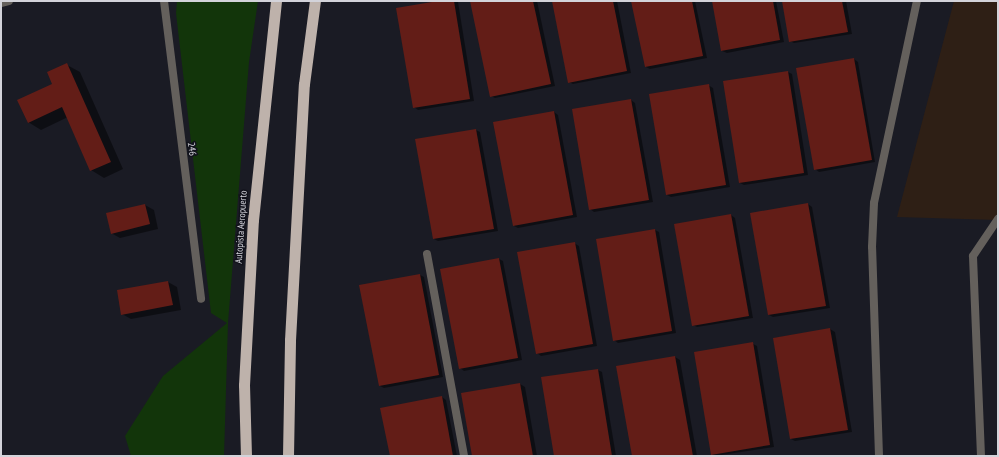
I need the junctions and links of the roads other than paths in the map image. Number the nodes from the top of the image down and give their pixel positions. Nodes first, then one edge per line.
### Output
1 (9, 1) edge
2 (164, 1) edge
3 (276, 1) edge
4 (315, 1) edge
5 (917, 1) edge
6 (1, 3) edge
7 (998, 219) edge
8 (427, 254) dead end
9 (201, 299) dead end
10 (246, 456) edge
11 (288, 456) edge
12 (464, 456) edge
13 (879, 456) edge
14 (982, 456) edge

1 - 6 street
2 - 9 street, 246
3 - 10 highway, Autopista Aeropuerto
4 - 11 highway
5 - 13 street
7 - 14 street
8 - 12 street

